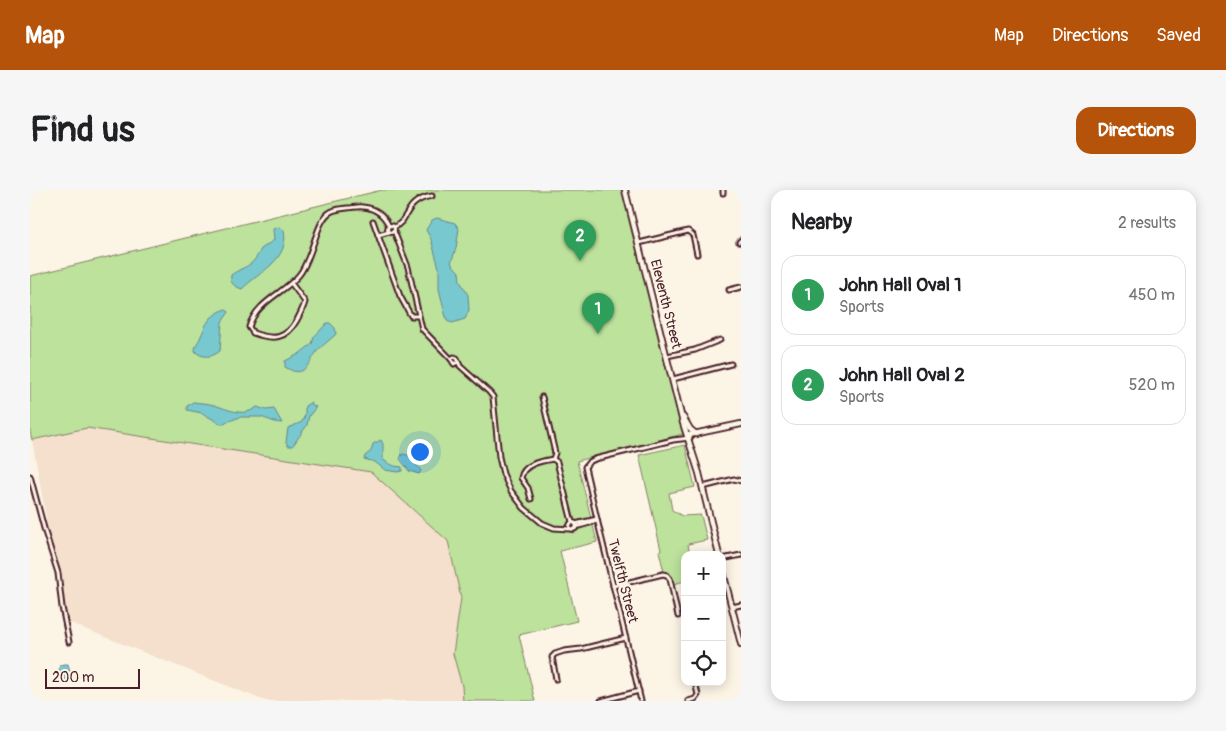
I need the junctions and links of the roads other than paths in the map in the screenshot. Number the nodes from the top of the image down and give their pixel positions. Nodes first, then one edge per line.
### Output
1 (626, 190) edge
2 (432, 196) dead end
3 (373, 221) dead end
4 (390, 230) junction
5 (378, 235) junction
6 (639, 243) junction
7 (697, 254) dead end
8 (291, 283) junction
9 (741, 287) edge
10 (729, 290) dead end
11 (418, 316) junction
12 (720, 340) dead end
13 (667, 356) junction
14 (731, 364) dead end
15 (673, 379) junction
16 (542, 397) dead end
17 (680, 408) junction
18 (682, 416) junction
19 (741, 424) edge
20 (705, 432) junction
21 (696, 434) junction
22 (688, 437) junction
23 (553, 459) junction
24 (30, 476) edge
25 (741, 481) edge
26 (703, 487) junction
27 (532, 499) dead end
28 (597, 520) junction
29 (573, 525) junction
30 (718, 551) edge
31 (741, 555) edge
32 (726, 558) edge
33 (726, 584) edge
34 (613, 586) junction
35 (741, 605) edge
36 (732, 608) junction
37 (678, 616) dead end
38 (626, 638) junction
39 (69, 642) dead end
40 (741, 644) edge
41 (556, 679) dead end
42 (696, 686) edge
43 (639, 691) junction
44 (601, 701) edge
45 (641, 701) edge
46 (688, 701) edge

1 - 6 main road, Eleventh Street
2 - 4 street
3 - 5 street
4 - 5 street
4 - 8 street
4 - 11 street
5 - 11 street
6 - 7 street
6 - 13 main road, Eleventh Street
8 - 8 street
9 - 10 street
11 - 29 street
12 - 13 street
13 - 15 main road, Eleventh Street
14 - 15 street
15 - 17 main road, Eleventh Street
16 - 23 street
17 - 18 main road, Eleventh Street
17 - 22 main road, Eleventh Street
18 - 21 main road
18 - 22 main road, Eleventh Street
19 - 20 main road
20 - 21 main road
20 - 22 main road
21 - 22 main road
22 - 26 main road, Eleventh Street
22 - 28 street, Twelfth Street
23 - 27 street
23 - 29 street
24 - 39 street
25 - 26 street
26 - 30 main road, Eleventh Street
28 - 29 street
28 - 34 street, Twelfth Street
31 - 32 street
33 - 36 main road
34 - 37 street
34 - 38 street, Twelfth Street
35 - 36 street
36 - 40 main road
38 - 41 street
38 - 43 street, Twelfth Street
42 - 46 street
43 - 44 street
43 - 45 street, Twelfth Street

